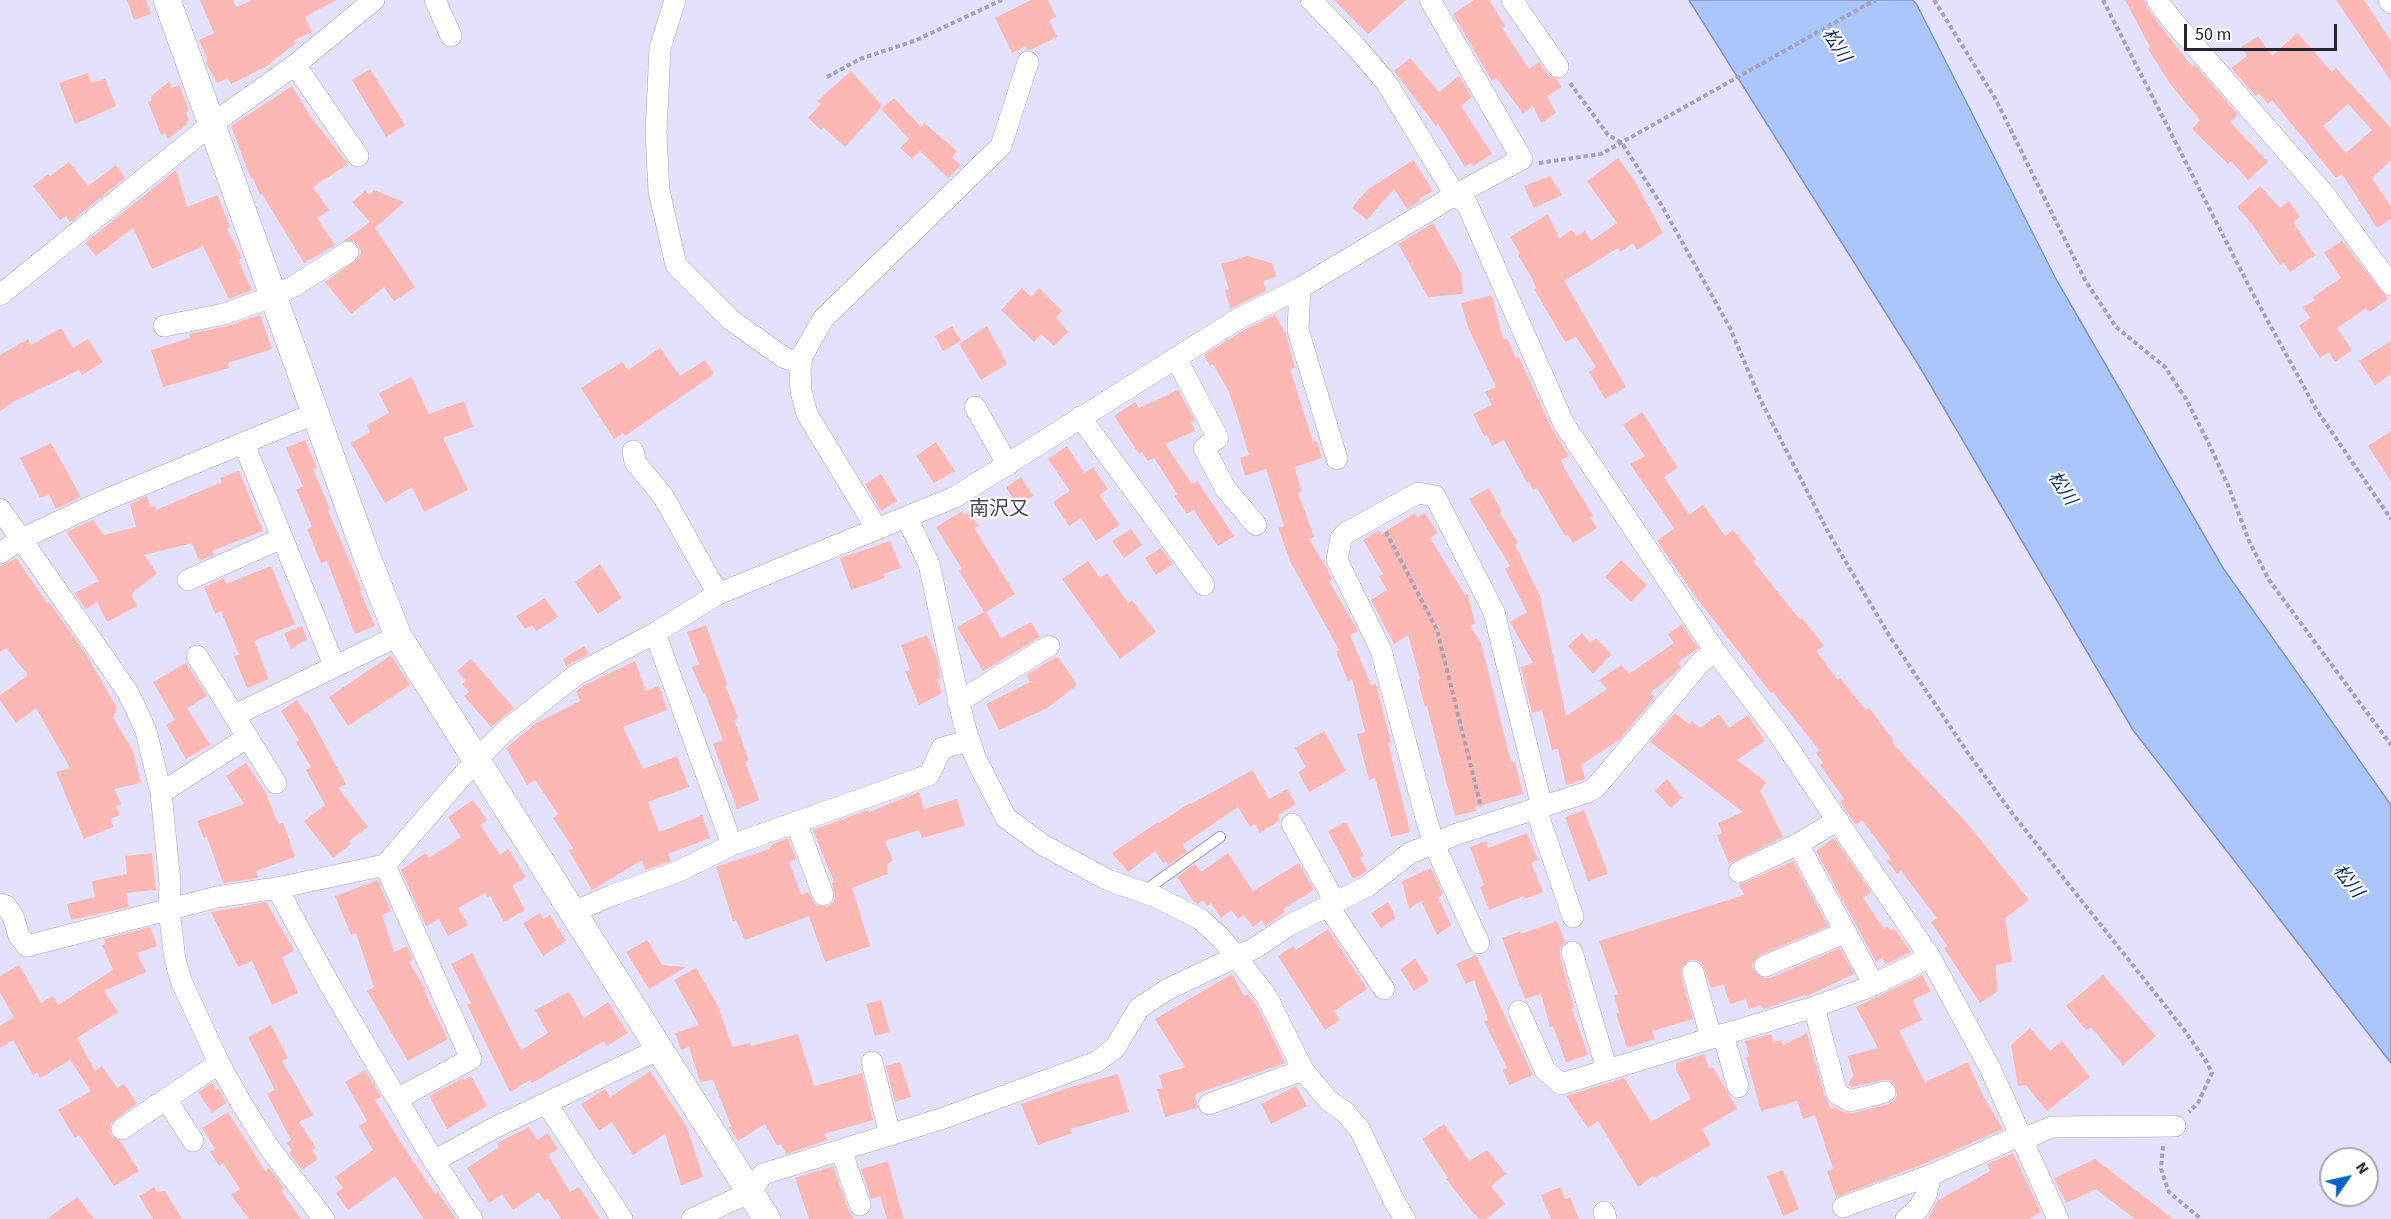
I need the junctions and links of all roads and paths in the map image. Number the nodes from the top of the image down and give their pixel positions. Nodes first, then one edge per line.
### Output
1 (167, 0) edge
2 (374, 0) edge
3 (435, 0) edge
4 (675, 0) edge
5 (1002, 0) edge
6 (1311, 0) edge
7 (1430, 0) edge
8 (1512, 0) edge
9 (1875, 0) edge
10 (1934, 0) edge
11 (2103, 0) edge
12 (2157, 0) edge
13 (451, 36) dead end
14 (1028, 62) dead end
15 (295, 65) junction
16 (1558, 68) joint
17 (827, 77) dead end
18 (212, 123) junction
19 (1622, 143) junction
20 (358, 156) dead end
21 (1522, 159) junction
22 (1455, 195) junction
23 (348, 252) dead end
24 (2391, 285) edge
25 (1300, 288) junction
26 (0, 295) edge
27 (274, 296) junction
28 (164, 326) dead end
29 (1176, 358) junction
30 (801, 364) junction
31 (975, 407) dead end
32 (316, 413) junction
33 (1080, 417) junction
34 (244, 444) junction
35 (633, 452) dead end
36 (1337, 459) dead end
37 (1008, 465) junction
38 (0, 509) edge
39 (1377, 516) junction
40 (907, 518) junction
41 (2391, 519) edge
42 (1256, 525) dead end
43 (877, 529) junction
44 (282, 538) junction
45 (21, 539) junction
46 (0, 553) edge
47 (188, 580) dead end
48 (1204, 585) dead end
49 (718, 594) junction
50 (655, 633) junction
51 (398, 636) junction
52 (1049, 646) dead end
53 (1715, 651) junction
54 (197, 656) dead end
55 (334, 665) junction
56 (958, 702) junction
57 (235, 715) junction
58 (248, 737) junction
59 (969, 741) junction
60 (2391, 745) edge
61 (477, 759) junction
62 (276, 783) dead end
63 (161, 794) junction
64 (1539, 808) junction
65 (1838, 820) junction
66 (796, 822) junction
67 (1292, 824) dead end
68 (1486, 825) junction
69 (1221, 837) dead end
70 (1434, 844) junction
71 (1798, 844) junction
72 (732, 845) junction
73 (385, 865) junction
74 (1739, 872) dead end
75 (277, 888) junction
76 (1143, 892) junction
77 (824, 895) dead end
78 (0, 904) edge
79 (1332, 904) junction
80 (170, 910) junction
81 (572, 913) junction
82 (1573, 917) dead end
83 (1846, 932) junction
84 (1479, 943) dead end
85 (1572, 952) dead end
86 (1236, 956) junction
87 (1930, 957) junction
88 (1765, 966) dead end
89 (1693, 972) dead end
90 (1874, 985) junction
91 (1384, 989) dead end
92 (1814, 1007) junction
93 (1519, 1011) dead end
94 (1717, 1036) junction
95 (659, 1049) junction
96 (872, 1062) dead end
97 (219, 1064) junction
98 (1303, 1070) junction
99 (1607, 1070) junction
100 (1738, 1087) dead end
101 (1885, 1092) dead end
102 (166, 1099) junction
103 (397, 1099) junction
104 (547, 1104) junction
105 (1209, 1104) dead end
106 (2175, 1126) junction
107 (122, 1129) dead end
108 (890, 1135) junction
109 (2022, 1137) junction
110 (194, 1141) dead end
111 (841, 1150) junction
112 (434, 1161) junction
113 (1931, 1175) junction
114 (751, 1192) junction
115 (860, 1205) dead end
116 (1844, 1207) dead end
117 (324, 1219) edge
118 (472, 1219) edge
119 (622, 1219) edge
120 (692, 1219) edge
121 (767, 1219) edge
122 (1405, 1219) edge
123 (1905, 1219) edge
124 (2058, 1219) edge
125 (2201, 1219) edge

1 - 18 street
2 - 15 street
3 - 13 street
4 - 30 street
5 - 17 path
6 - 22 street
7 - 21 street
8 - 16 street
9 - 19 path
10 - 60 path
11 - 41 path
12 - 24 street
14 - 30 street
15 - 18 street
15 - 20 street
16 - 19 path
18 - 26 street
18 - 27 street
19 - 21 path
19 - 106 path
21 - 22 street
22 - 25 street
22 - 53 street
23 - 27 street
25 - 29 street
25 - 36 street
27 - 28 street
27 - 32 street
29 - 33 street
29 - 42 street
30 - 43 street
31 - 37 street
32 - 34 street
32 - 51 street
33 - 37 street
33 - 48 street
34 - 44 street
34 - 45 street
35 - 49 street
37 - 40 street
38 - 45 street
39 - 64 street
39 - 68 path
39 - 70 street
40 - 43 street
40 - 56 street
43 - 49 street
44 - 47 street
44 - 55 street
45 - 46 street
45 - 63 street
49 - 50 street
50 - 61 street
50 - 72 street
51 - 55 street
51 - 61 street
52 - 56 street
53 - 64 street
53 - 65 street
54 - 57 street
55 - 57 street
56 - 59 street
57 - 58 street
58 - 62 street
58 - 63 street
59 - 66 street
59 - 76 street
61 - 73 street
61 - 81 street
63 - 80 street
64 - 68 street
64 - 82 street
65 - 71 street
65 - 87 street
66 - 72 street
66 - 77 street
67 - 79 street
68 - 70 street
69 - 76 lane
70 - 79 street
70 - 84 street
71 - 74 street
71 - 83 street
72 - 81 street
73 - 75 street
73 - 103 street
75 - 80 street
75 - 103 street
76 - 86 street
78 - 80 street
79 - 86 street
79 - 91 street
80 - 97 street
81 - 95 street
83 - 88 street
83 - 90 street
85 - 99 street
86 - 98 street
86 - 108 street
87 - 90 street
87 - 109 street
89 - 94 street
90 - 92 street
92 - 94 street
92 - 101 street
93 - 99 street
94 - 99 street
94 - 100 street
95 - 104 street
95 - 114 street
96 - 108 street
97 - 102 street
97 - 117 street
98 - 105 street
98 - 122 street
102 - 107 street
102 - 110 street
103 - 112 street
104 - 112 street
104 - 119 street
106 - 109 street
106 - 125 path
108 - 111 street
109 - 113 street
109 - 124 street
111 - 114 street
111 - 115 street
112 - 118 street
113 - 116 street
113 - 123 street
114 - 120 street
114 - 121 street

